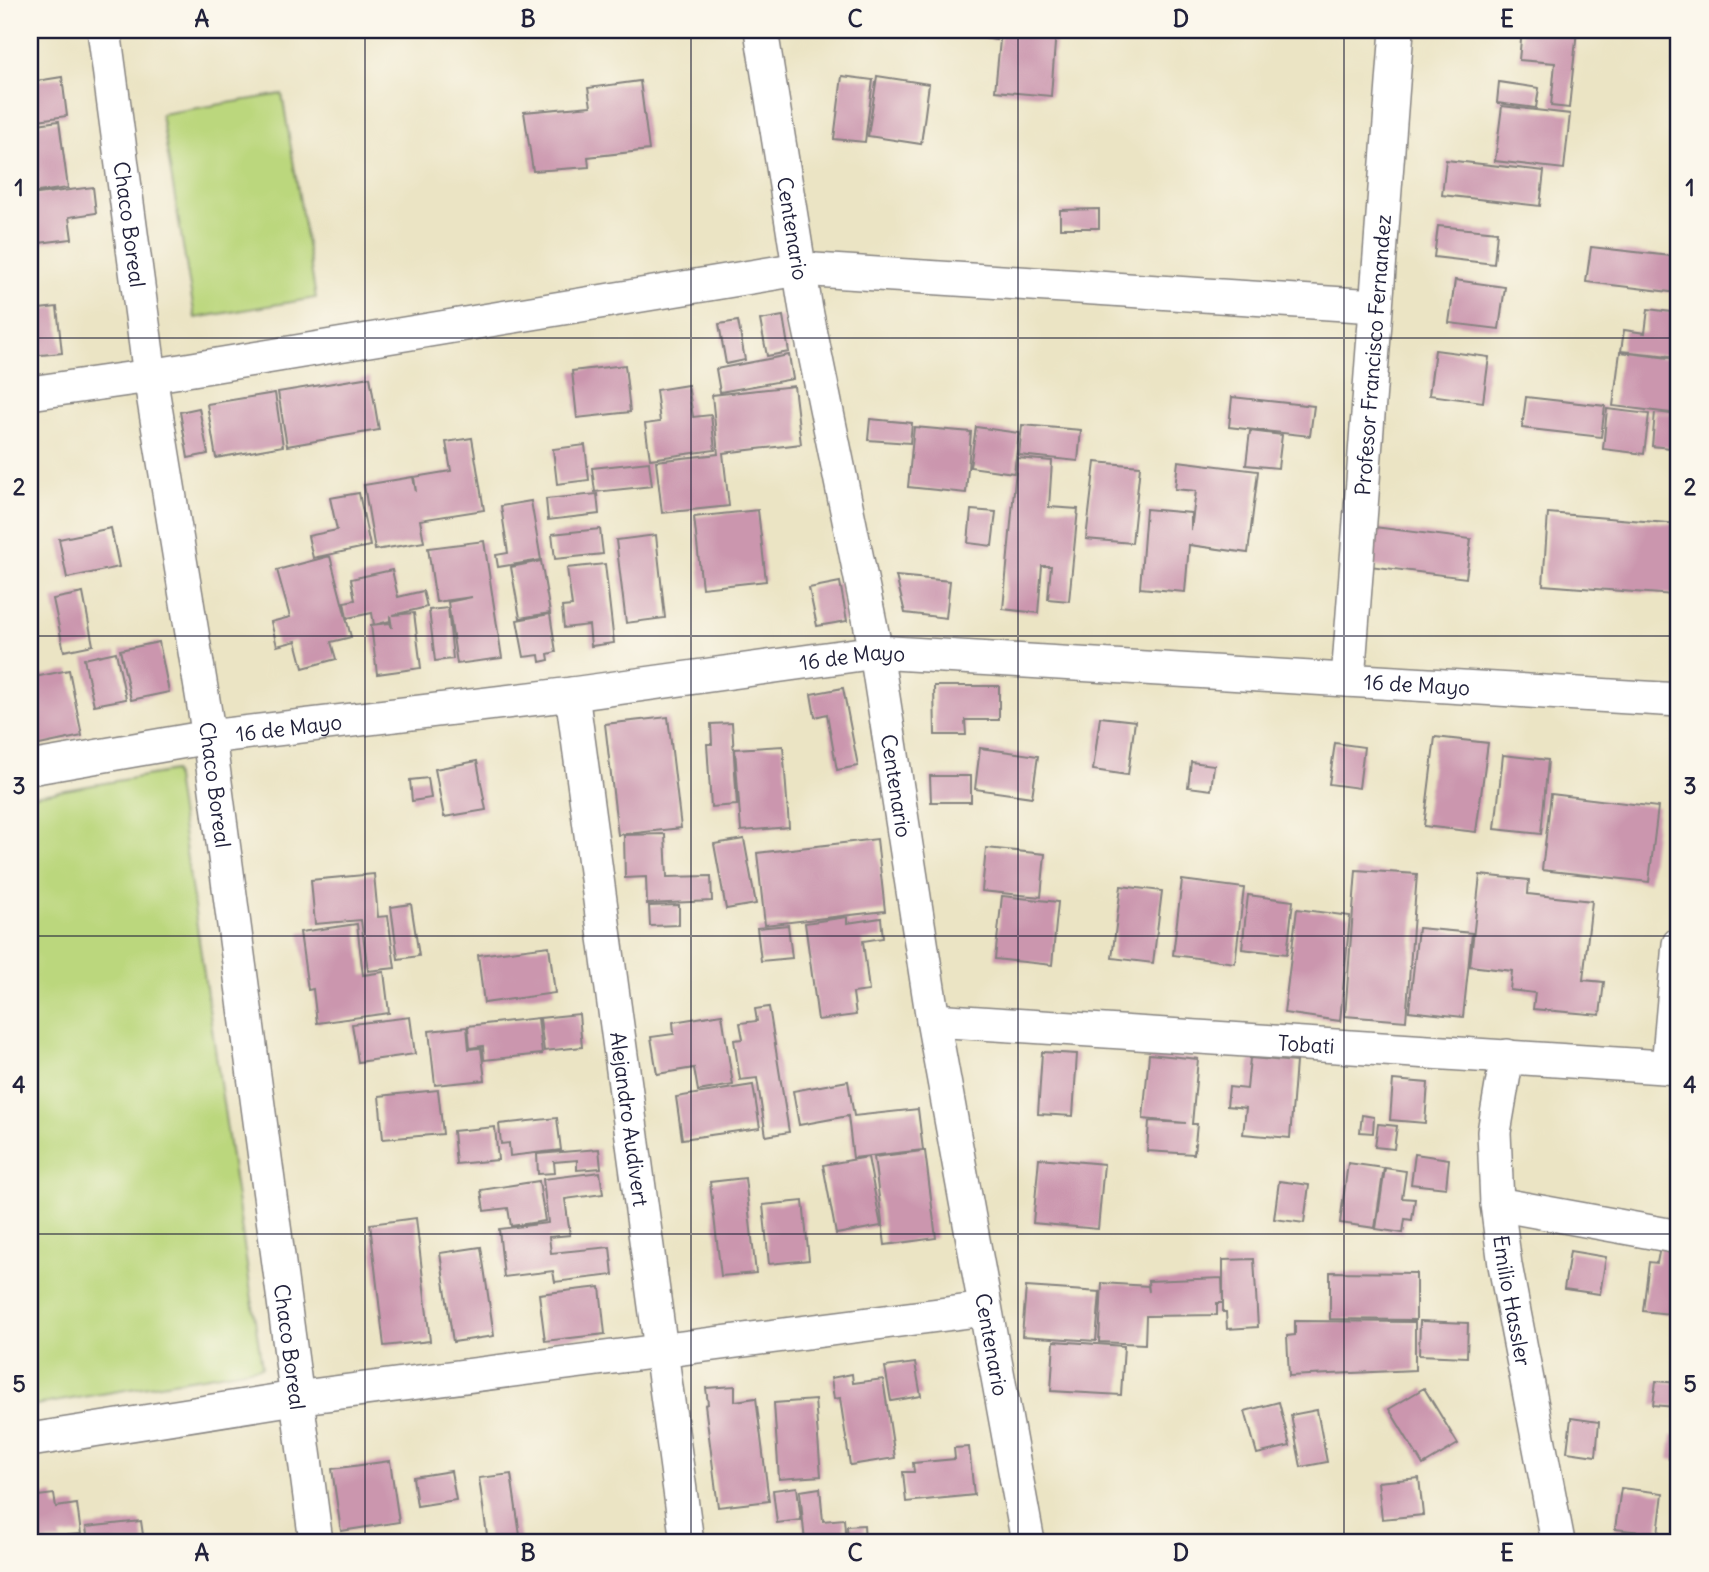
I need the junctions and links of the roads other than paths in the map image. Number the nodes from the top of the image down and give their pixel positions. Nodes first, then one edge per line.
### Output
1 (104, 30) edge
2 (761, 30) edge
3 (1397, 30) edge
4 (799, 269) junction
5 (1376, 306) junction
6 (150, 376) junction
7 (30, 393) edge
8 (876, 652) junction
9 (1348, 680) junction
10 (572, 694) junction
11 (1679, 700) edge
12 (209, 737) junction
13 (30, 768) edge
14 (1679, 944) edge
15 (933, 1020) junction
16 (1507, 1056) junction
17 (1673, 1067) edge
18 (1497, 1204) junction
19 (1679, 1237) edge
20 (985, 1309) junction
21 (662, 1351) junction
22 (295, 1398) junction
23 (30, 1440) edge
24 (316, 1542) edge
25 (687, 1542) edge
26 (1028, 1542) edge
27 (1558, 1542) edge

1 - 6 street, Chaco Boreal
2 - 4 street, Centenario
3 - 5 street, Profesor Francisco Fernandez
4 - 5 street
4 - 6 street
4 - 8 street, Centenario
5 - 9 street, Profesor Francisco Fernandez
6 - 7 street
6 - 12 street, Chaco Boreal
8 - 9 street, 16 de Mayo
8 - 10 street, 16 de Mayo
8 - 15 street, Centenario
9 - 11 street, 16 de Mayo
10 - 12 street, 16 de Mayo
10 - 21 street, Alejandro Audivert
12 - 13 street, 16 de Mayo
12 - 22 street, Chaco Boreal
14 - 17 street
15 - 16 street, Tobati
15 - 20 street, Centenario
16 - 17 street, Tobati
16 - 18 street, Emilio Hassler
18 - 19 street
18 - 27 street, Emilio Hassler
20 - 21 street
20 - 26 street, Centenario
21 - 22 street
21 - 25 street, Alejandro Audivert
22 - 23 street
22 - 24 street, Chaco Boreal

